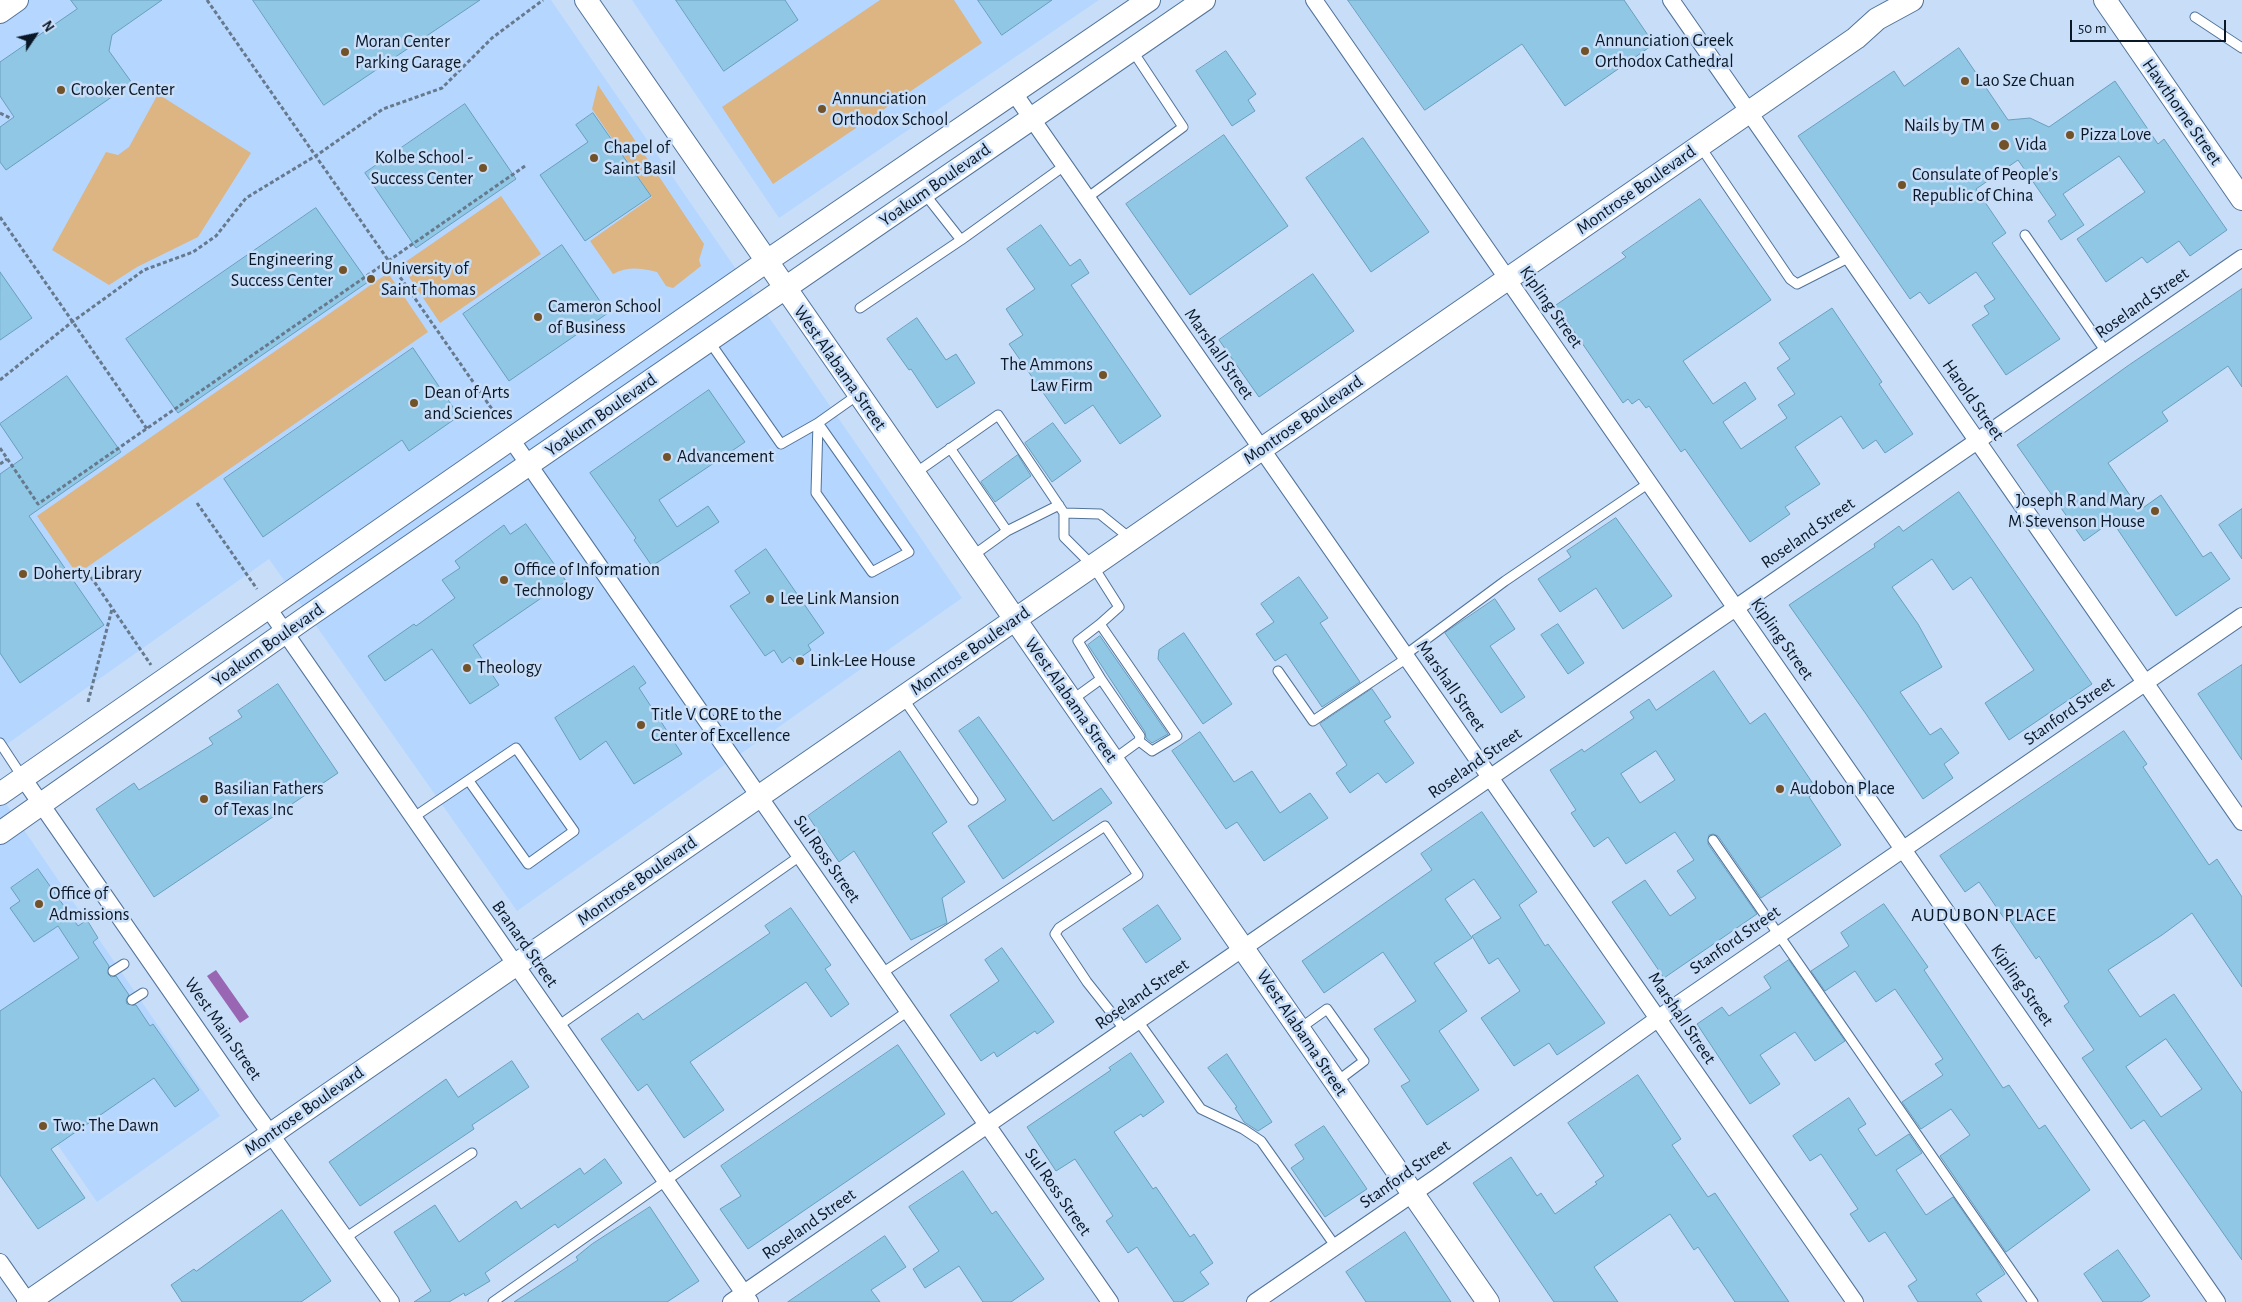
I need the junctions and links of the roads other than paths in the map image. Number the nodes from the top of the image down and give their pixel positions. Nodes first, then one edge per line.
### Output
1 (18, 0) edge
2 (586, 0) edge
3 (1149, 0) edge
4 (1204, 0) edge
5 (1314, 0) edge
6 (1672, 0) edge
7 (1912, 0) edge
8 (2105, 0) edge
9 (0, 12) edge
10 (2195, 17) dead end
11 (2242, 48) edge
12 (1132, 50) junction
13 (1014, 93) junction
14 (1748, 112) junction
15 (1031, 118) junction
16 (1700, 146) junction
17 (1064, 166) junction
18 (924, 193) junction
19 (1086, 198) junction
20 (2242, 199) edge
21 (2025, 235) dead end
22 (961, 240) junction
23 (1850, 257) junction
24 (2242, 258) edge
25 (767, 261) junction
26 (1507, 279) junction
27 (786, 289) junction
28 (860, 308) dead end
29 (709, 341) junction
30 (2106, 352) junction
31 (859, 394) junction
32 (818, 423) junction
33 (511, 439) junction
34 (1977, 441) junction
35 (950, 448) junction
36 (1261, 449) junction
37 (528, 465) junction
38 (914, 474) junction
39 (1649, 483) junction
40 (1058, 505) junction
41 (1064, 514) junction
42 (1006, 531) junction
43 (1131, 539) junction
44 (972, 557) junction
45 (1093, 566) junction
46 (268, 608) junction
47 (1736, 608) junction
48 (2242, 616) edge
49 (1015, 619) junction
50 (1100, 624) junction
51 (285, 633) junction
52 (1406, 656) junction
53 (1278, 672) dead end
54 (1101, 679) junction
55 (2146, 683) junction
56 (902, 698) junction
57 (1071, 701) junction
58 (1139, 741) junction
59 (0, 744) edge
60 (1113, 760) junction
61 (24, 778) junction
62 (1490, 778) junction
63 (470, 781) junction
64 (0, 794) edge
65 (759, 796) junction
66 (973, 800) dead end
67 (42, 804) junction
68 (414, 818) junction
69 (2242, 822) edge
70 (0, 833) edge
71 (1713, 840) dead end
72 (1904, 850) junction
73 (800, 856) junction
74 (1778, 934) junction
75 (1243, 948) junction
76 (124, 964) dead end
77 (515, 965) junction
78 (113, 971) dead end
79 (882, 973) junction
80 (143, 993) dead end
81 (132, 1000) dead end
82 (908, 1011) junction
83 (1658, 1019) junction
84 (1131, 1025) junction
85 (558, 1026) junction
86 (1299, 1029) junction
87 (1336, 1082) junction
88 (987, 1125) junction
89 (271, 1134) junction
90 (472, 1153) dead end
91 (665, 1180) junction
92 (1413, 1194) junction
93 (346, 1238) junction
94 (1336, 1247) junction
95 (0, 1262) edge
96 (741, 1299) edge
97 (28, 1302) edge
98 (391, 1302) edge
99 (493, 1302) edge
100 (1110, 1302) edge
101 (1255, 1302) edge
102 (1488, 1302) edge
103 (1855, 1302) edge
104 (2033, 1302) edge
105 (2217, 1302) edge

1 - 9 street
2 - 25 street, West Alabama Street
3 - 13 street, Yoakum Boulevard
4 - 12 street, Yoakum Boulevard
5 - 26 street, Kipling Street
6 - 14 street, Harold Street
7 - 14 street, Montrose Boulevard
8 - 20 street, Hawthorne Street
10 - 11 lane
12 - 15 street, Yoakum Boulevard
12 - 19 lane
13 - 15 street, Marshall Street
13 - 25 street, Yoakum Boulevard
14 - 16 street, Montrose Boulevard
14 - 23 street, Harold Street
15 - 17 street, Marshall Street
15 - 18 street, Yoakum Boulevard
16 - 23 lane
16 - 26 street, Montrose Boulevard
17 - 19 street, Marshall Street
17 - 22 lane
18 - 22 lane
18 - 27 street, Yoakum Boulevard
19 - 36 street, Marshall Street
21 - 30 lane
22 - 28 lane
23 - 34 street, Harold Street
24 - 30 street, Roseland Street
25 - 27 street, West Alabama Street
25 - 33 street, Yoakum Boulevard
26 - 36 street, Montrose Boulevard
26 - 39 street, Kipling Street
27 - 29 street, Yoakum Boulevard
27 - 31 street, West Alabama Street
29 - 32 lane
29 - 37 street, Yoakum Boulevard
30 - 34 street, Roseland Street
31 - 32 lane
31 - 38 street, West Alabama Street
32 - 32 lane
33 - 37 street, Sul Ross Street
33 - 46 street, Yoakum Boulevard
34 - 47 street, Roseland Street
34 - 55 street, Harold Street
35 - 38 lane
35 - 40 lane
35 - 42 lane
36 - 43 street, Montrose Boulevard
36 - 52 street, Marshall Street
37 - 51 street, Yoakum Boulevard
37 - 65 street, Sul Ross Street
38 - 44 street, West Alabama Street
39 - 47 street, Kipling Street
39 - 52 lane
40 - 41 lane
40 - 42 lane
41 - 43 lane
41 - 45 lane
42 - 44 lane
43 - 45 street, Montrose Boulevard
44 - 49 street, West Alabama Street
45 - 49 street, Montrose Boulevard
45 - 50 lane
46 - 51 street, Branard Street
46 - 61 street, Yoakum Boulevard
47 - 62 street, Roseland Street
47 - 72 street, Kipling Street
48 - 55 street, Stanford Street
49 - 56 street, Montrose Boulevard
49 - 57 street, West Alabama Street
50 - 54 lane
50 - 58 lane
51 - 67 street, Yoakum Boulevard
51 - 68 street, Branard Street
52 - 53 lane
52 - 62 street, Marshall Street
54 - 57 lane
54 - 58 lane
55 - 69 street, Harold Street
55 - 72 street, Stanford Street
56 - 65 street, Montrose Boulevard
56 - 66 lane
57 - 60 street, West Alabama Street
58 - 60 lane
59 - 61 lane
60 - 75 street, West Alabama Street
61 - 64 street, Yoakum Boulevard
61 - 67 street, West Main Street
62 - 75 street, Roseland Street
62 - 83 street, Marshall Street
63 - 63 lane
63 - 68 lane
65 - 73 street, Sul Ross Street
65 - 77 street, Montrose Boulevard
67 - 70 street, Yoakum Boulevard
67 - 89 street, West Main Street
68 - 77 street, Branard Street
71 - 74 lane
72 - 74 street, Stanford Street
72 - 105 street, Kipling Street
73 - 79 street, Sul Ross Street
73 - 85 lane
74 - 83 street, Stanford Street
74 - 104 lane
75 - 84 street, Roseland Street
75 - 86 street, West Alabama Street
76 - 78 lane
77 - 85 street, Branard Street
77 - 89 street, Montrose Boulevard
79 - 82 street, Sul Ross Street
79 - 84 lane
80 - 81 lane
82 - 88 street, Sul Ross Street
82 - 91 lane
83 - 92 street, Stanford Street
83 - 103 street, Marshall Street
84 - 88 street, Roseland Street
84 - 94 lane
85 - 91 street, Branard Street
86 - 87 street, West Alabama Street
86 - 87 lane
87 - 92 street, West Alabama Street
88 - 96 street, Roseland Street
88 - 100 street, Sul Ross Street
89 - 93 street, West Main Street
89 - 97 street, Montrose Boulevard
90 - 93 lane
91 - 96 street, Branard Street
91 - 99 lane
92 - 94 street, Stanford Street
92 - 102 street, West Alabama Street
93 - 98 street, West Main Street
94 - 101 street, Stanford Street
95 - 97 street

